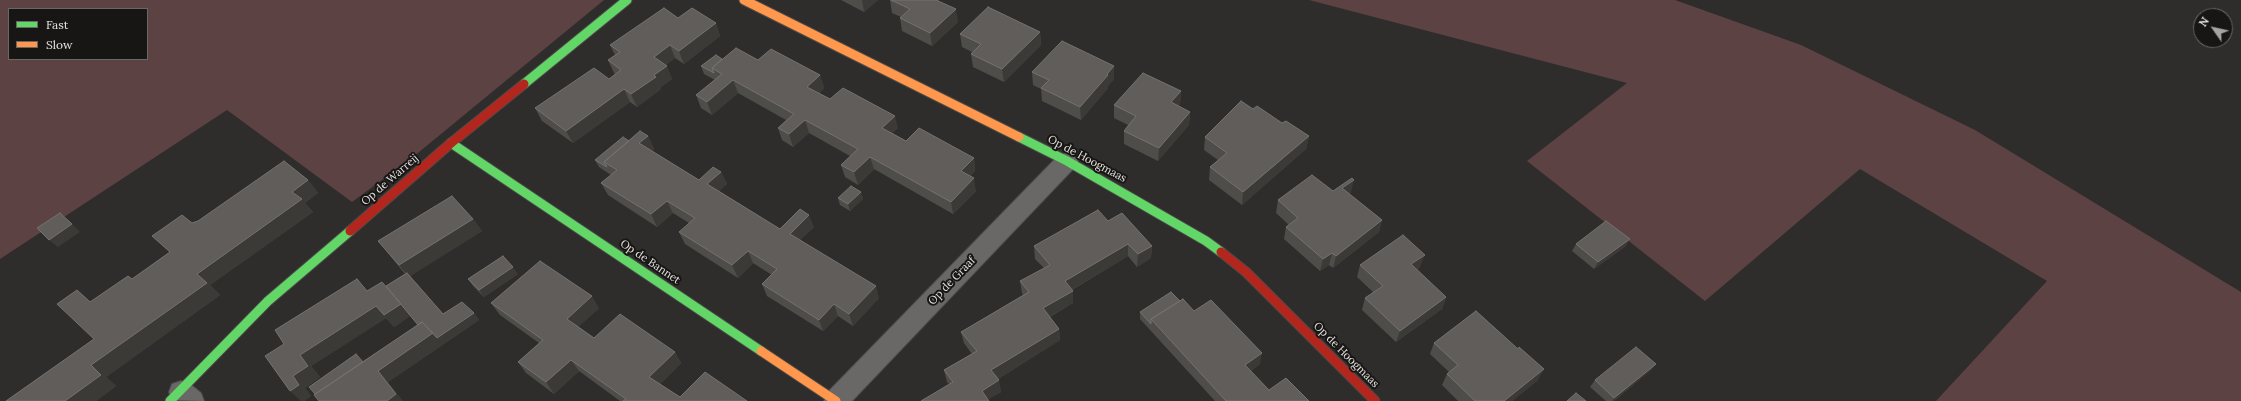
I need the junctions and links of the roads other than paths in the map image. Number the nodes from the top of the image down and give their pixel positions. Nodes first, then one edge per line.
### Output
1 (627, 0) edge
2 (744, 0) edge
3 (451, 143) junction
4 (1067, 161) junction
5 (181, 398) edge
6 (836, 401) edge
7 (1376, 401) edge

1 - 3 street, Op de Warreij
2 - 4 street, Op de Hoogmaas
3 - 5 street, Op de Warreij
3 - 6 street, Op de Bannet
4 - 6 street, Op de Graaf
4 - 7 street, Op de Hoogmaas

